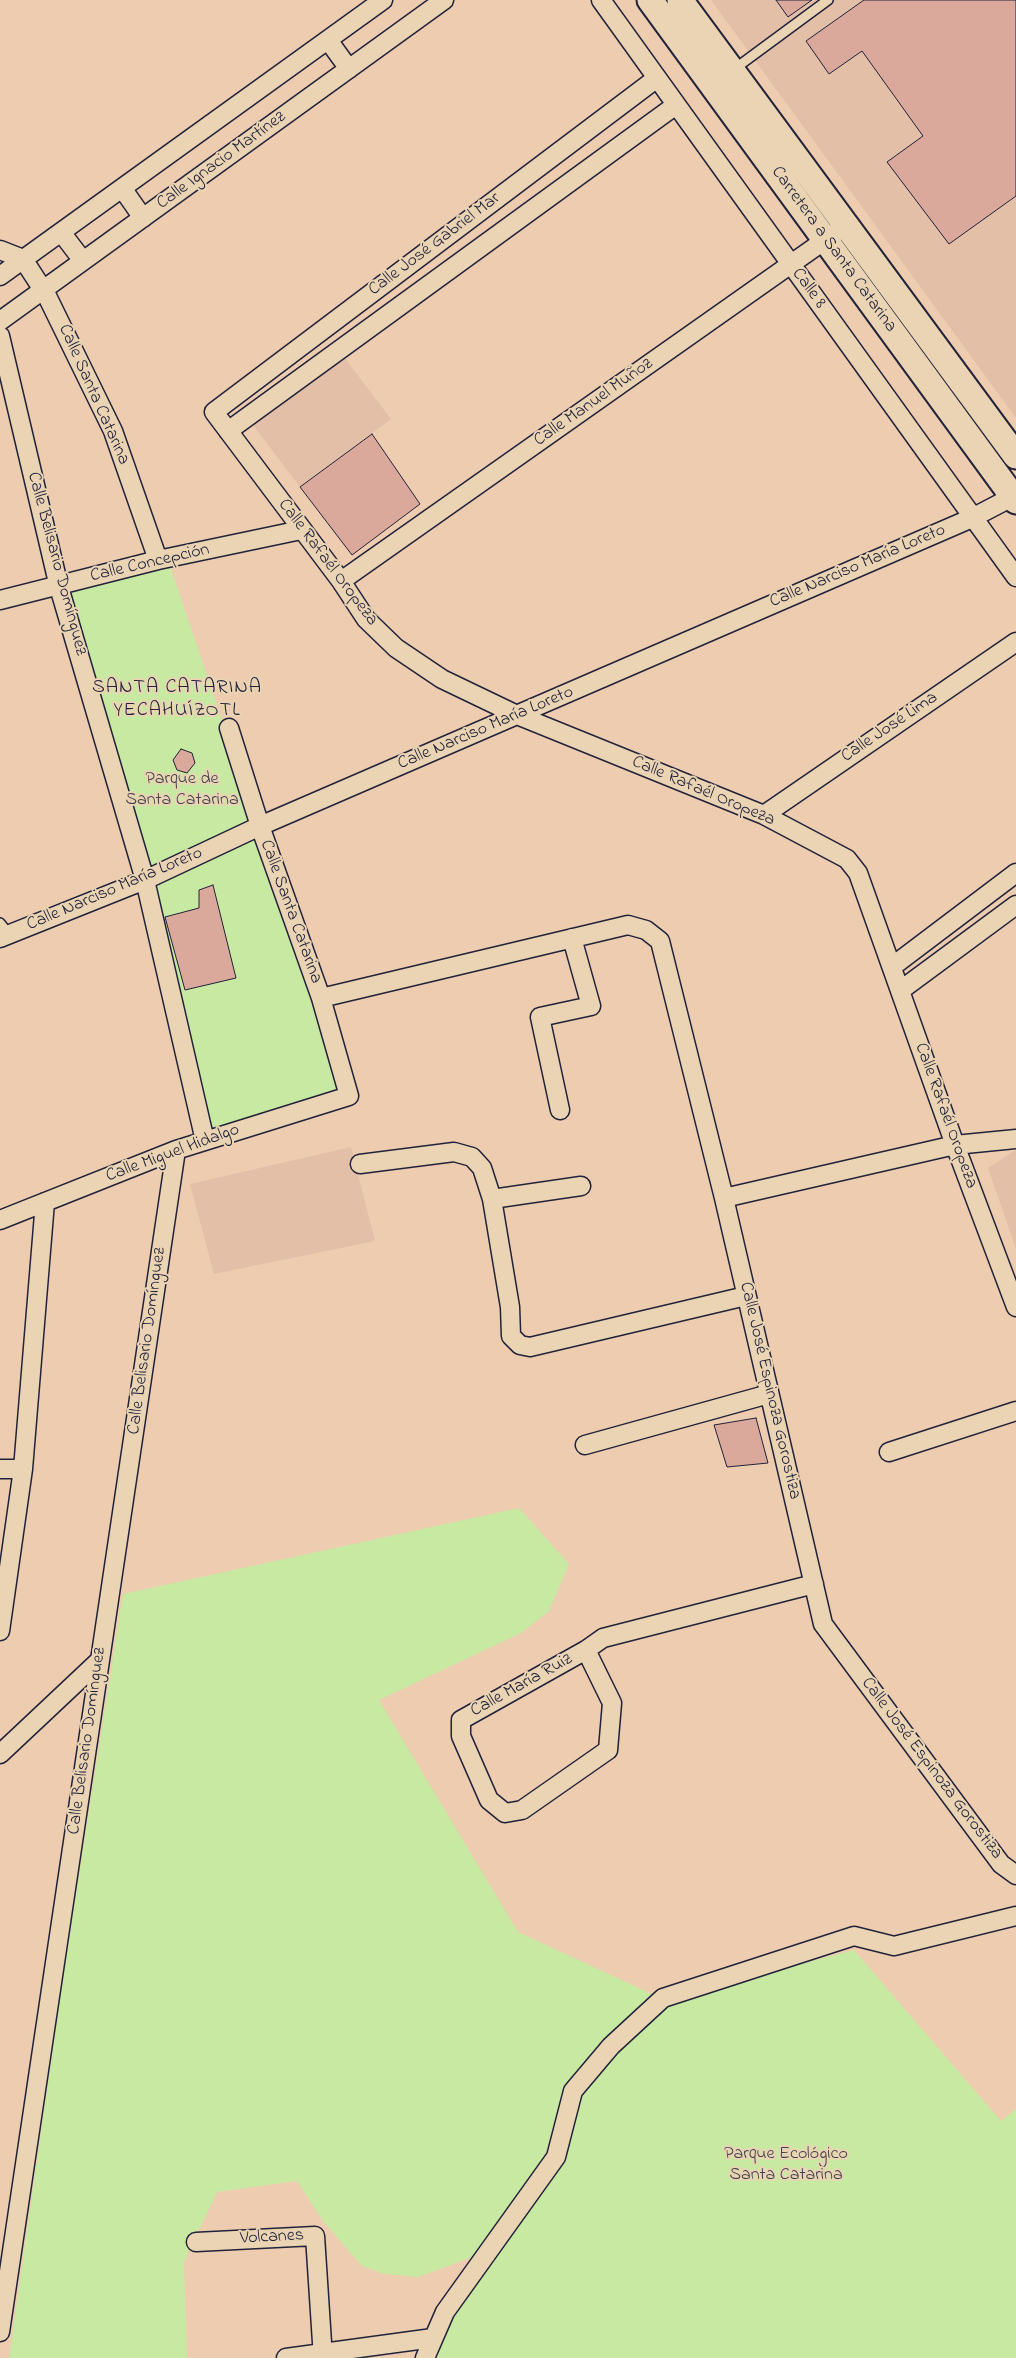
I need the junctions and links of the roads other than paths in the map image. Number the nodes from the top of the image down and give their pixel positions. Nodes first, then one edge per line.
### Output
1 (383, 0) edge
2 (444, 0) edge
3 (601, 0) edge
4 (650, 0) edge
5 (680, 0) edge
6 (828, 0) edge
7 (328, 40) junction
8 (349, 69) junction
9 (733, 71) junction
10 (657, 78) junction
11 (676, 105) junction
12 (122, 188) junction
13 (143, 218) junction
14 (848, 225) junction
15 (61, 232) junction
16 (826, 240) junction
17 (0, 250) edge
18 (23, 259) junction
19 (83, 262) junction
20 (791, 265) junction
21 (0, 276) edge
22 (43, 290) junction
23 (0, 321) edge
24 (0, 336) edge
25 (214, 412) joint
26 (228, 431) junction
27 (1016, 456) edge
28 (1015, 497) edge
29 (972, 518) junction
30 (302, 530) junction
31 (158, 560) junction
32 (1016, 577) edge
33 (341, 582) junction
34 (59, 586) junction
35 (0, 600) edge
36 (1016, 642) edge
37 (517, 715) junction
38 (230, 728) dead end
39 (764, 815) junction
40 (260, 826) junction
41 (1016, 873) edge
42 (145, 880) junction
43 (1016, 905) edge
44 (3, 932) edge
45 (572, 938) junction
46 (893, 966) junction
47 (901, 990) junction
48 (321, 998) junction
49 (350, 1096) joint
50 (560, 1110) dead end
51 (1016, 1139) edge
52 (205, 1141) junction
53 (955, 1145) junction
54 (176, 1150) junction
55 (360, 1164) dead end
56 (581, 1186) dead end
57 (724, 1198) junction
58 (492, 1199) junction
59 (45, 1202) junction
60 (0, 1220) edge
61 (746, 1296) junction
62 (1016, 1307) edge
63 (769, 1394) junction
64 (1016, 1411) edge
65 (585, 1445) dead end
66 (889, 1452) dead end
67 (0, 1469) edge
68 (23, 1469) junction
69 (814, 1584) junction
70 (0, 1631) edge
71 (586, 1650) junction
72 (100, 1660) junction
73 (0, 1754) edge
74 (1016, 1875) edge
75 (1016, 1916) edge
76 (196, 2242) dead end
77 (0, 2332) edge
78 (433, 2338) junction
79 (323, 2356) edge
80 (286, 2358) edge
81 (425, 2358) edge

1 - 7 street, Calle Ignacio Martínez
2 - 8 street, Calle Ignacio Martínez
3 - 10 street, Calle 8
4 - 16 main road, Carretera a Santa Catarina
5 - 9 main road, Carretera a Santa Catarina
6 - 9 lane
7 - 8 street
7 - 12 street, Calle Ignacio Martínez
8 - 13 street, Calle Ignacio Martínez
9 - 14 main road, Carretera a Santa Catarina
10 - 11 street, Calle 8
10 - 25 street, Calle José Gabriel Mar
11 - 20 street, Calle 8
11 - 26 street, Calle José Gabriel Mar
12 - 13 street
12 - 15 street, Calle Ignacio Martínez
13 - 19 street, Calle Ignacio Martínez
14 - 16 street, Calle Manuel Muñoz
14 - 27 main road, Carretera a Santa Catarina
15 - 18 street, Calle Ignacio Martínez
15 - 19 street
16 - 20 street, Calle Manuel Muñoz
16 - 28 main road, Carretera a Santa Catarina
17 - 18 street
18 - 21 street, Calle Ignacio Martínez
18 - 22 street, Calle Santa Catarina
19 - 22 street, Calle Ignacio Martínez
20 - 29 street, Calle 8
20 - 33 street, Calle Manuel Muñoz
22 - 23 street, Calle Ignacio Martínez
22 - 31 street, Calle Santa Catarina
24 - 34 street, Calle Belisario Domínguez
25 - 26 street, Calle Rafaél Oropeza
26 - 30 street, Calle Rafaél Oropeza
28 - 29 street, Calle Narciso María Loreto
29 - 32 street, Calle 8
29 - 37 street, Calle Narciso María Loreto
30 - 31 street, Calle Concepción
30 - 33 street, Calle Rafaél Oropeza
31 - 34 street, Calle Concepción
33 - 37 street, Calle Rafaél Oropeza
34 - 35 street, Calle Concepción
34 - 42 street, Calle Belisario Domínguez
36 - 39 street, Calle José Lima
37 - 39 street, Calle Rafaél Oropeza
37 - 40 street, Calle Narciso María Loreto
38 - 40 street, Calle Santa Catarina
39 - 46 street, Calle Rafaél Oropeza
40 - 42 street, Calle Narciso María Loreto
40 - 48 street, Calle Santa Catarina
41 - 46 street
42 - 44 street, Calle Narciso María Loreto
42 - 52 street, Calle Belisario Domínguez
43 - 47 street
45 - 48 street, Calle José Espinoza Gorostiza
45 - 50 street
45 - 57 street, Calle José Espinoza Gorostiza
46 - 47 street, Calle Rafaél Oropeza
47 - 53 street, Calle Rafaél Oropeza
48 - 49 street, Calle Santa Catarina
49 - 52 street, Calle Miguel Hidalgo
51 - 53 street
52 - 54 street, Calle Miguel Hidalgo
53 - 57 street
53 - 62 street, Calle Rafaél Oropeza
54 - 59 street, Calle Miguel Hidalgo
54 - 72 street, Calle Belisario Domínguez
55 - 58 street
56 - 58 street
57 - 61 street, Calle José Espinoza Gorostiza
58 - 61 street
59 - 60 street, Calle Miguel Hidalgo
59 - 68 street
61 - 63 street, Calle José Espinoza Gorostiza
63 - 65 street
63 - 69 street, Calle José Espinoza Gorostiza
64 - 66 street
67 - 68 street
68 - 70 street
69 - 71 street, Calle María Ruiz
69 - 74 street, Calle José Espinoza Gorostiza
71 - 71 street, Calle María Ruiz
72 - 73 street
72 - 77 street, Calle Belisario Domínguez
75 - 78 street
76 - 79 street, Volcanes
78 - 79 street
78 - 81 street
79 - 80 street

